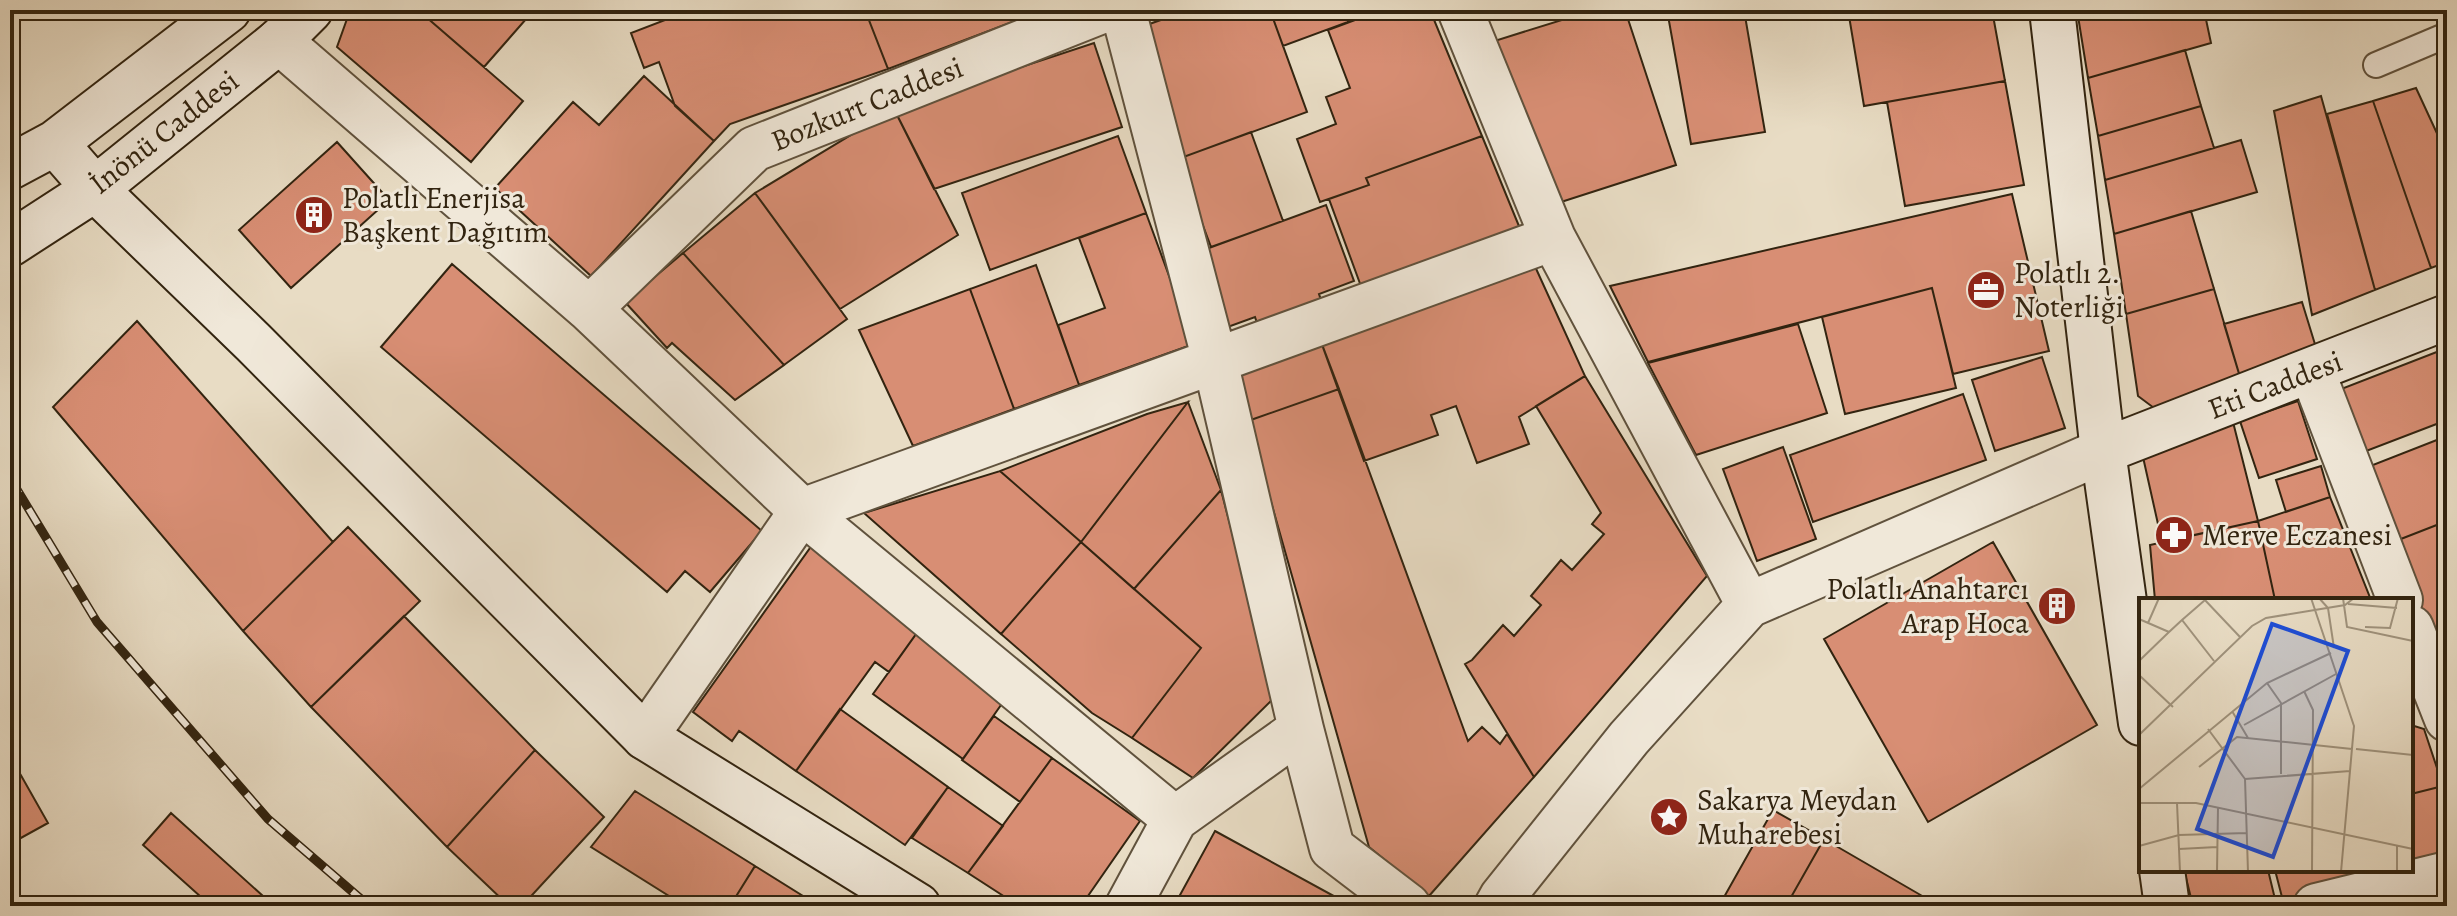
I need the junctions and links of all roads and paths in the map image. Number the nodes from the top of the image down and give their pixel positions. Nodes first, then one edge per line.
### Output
1 (228, 10) edge
2 (310, 10) edge
3 (1104, 10) edge
4 (1123, 10) edge
5 (1460, 10) edge
6 (2052, 10) edge
7 (2447, 35) edge
8 (279, 41) junction
9 (2376, 65) dead end
10 (55, 143) junction
11 (10, 167) edge
12 (95, 189) junction
13 (1553, 238) junction
14 (10, 244) edge
15 (589, 309) junction
16 (2447, 317) edge
17 (1215, 361) junction
18 (2312, 371) junction
19 (2103, 451) junction
20 (802, 511) junction
21 (2399, 598) edge
22 (1749, 605) junction
23 (2413, 634) edge
24 (2435, 702) edge
25 (2139, 709) edge
26 (1301, 729) junction
27 (645, 737) junction
28 (1175, 819) junction
29 (2162, 872) edge
30 (2447, 874) edge
31 (918, 906) edge
32 (1128, 906) edge
33 (1408, 906) edge
34 (1497, 906) edge
35 (2167, 906) edge
36 (2316, 906) edge

1 - 10 street, İnönü Caddesi
2 - 8 street, İnönü Caddesi
3 - 15 street, Bozkurt Caddesi
4 - 17 street
5 - 13 street
6 - 19 street
7 - 9 lane
8 - 12 street, İnönü Caddesi
8 - 15 street
10 - 11 street, İnönü Caddesi
10 - 12 street
12 - 14 street, İnönü Caddesi
12 - 27 street
13 - 17 street
13 - 22 street
15 - 20 street
16 - 18 street, Eti Caddesi
17 - 20 street
17 - 26 street
18 - 19 street, Eti Caddesi
18 - 21 street
19 - 22 street, Eti Caddesi
19 - 25 street
20 - 27 street
20 - 28 street
22 - 34 street
23 - 24 street
26 - 28 street
26 - 33 street
27 - 31 street
28 - 32 street
29 - 35 street
30 - 36 street

